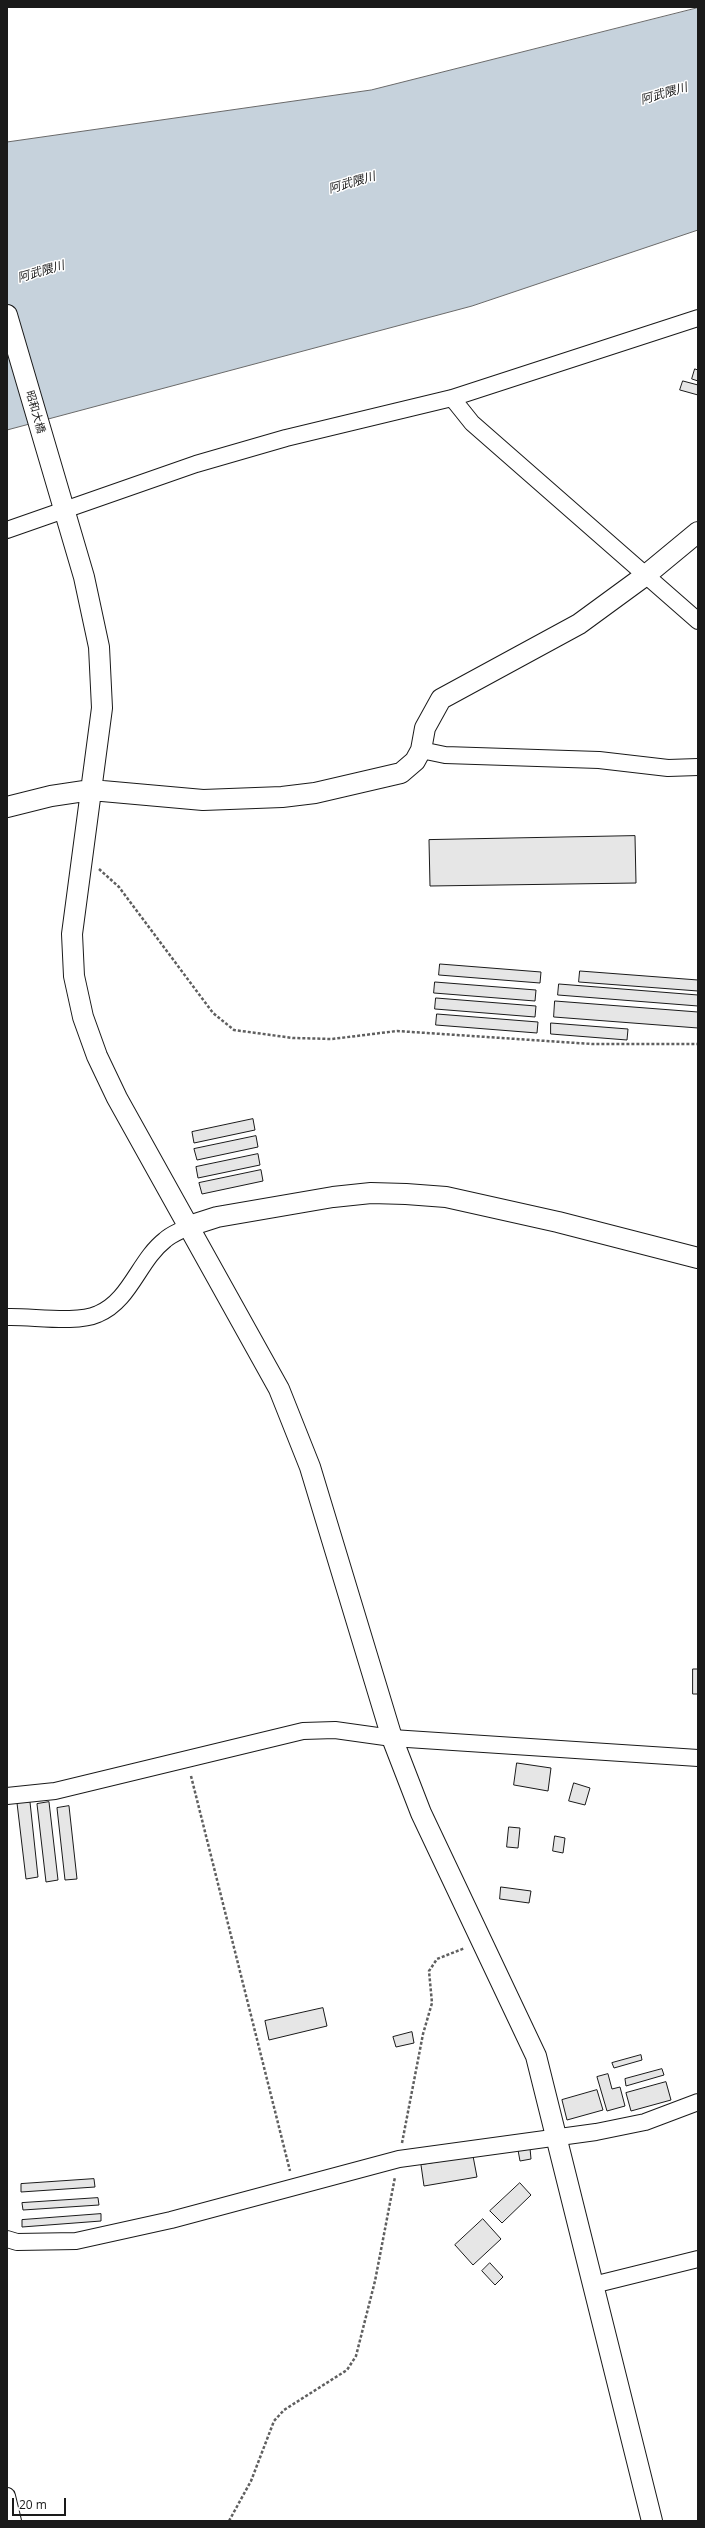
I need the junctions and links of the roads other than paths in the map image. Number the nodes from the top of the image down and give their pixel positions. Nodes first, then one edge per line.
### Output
1 (7, 315) edge
2 (698, 318) edge
3 (452, 398) junction
4 (63, 510) junction
5 (7, 530) edge
6 (698, 532) edge
7 (646, 575) junction
8 (698, 621) edge
9 (421, 750) junction
10 (698, 767) edge
11 (91, 790) junction
12 (7, 808) edge
13 (189, 1226) junction
14 (698, 1258) edge
15 (7, 1317) edge
16 (392, 1738) junction
17 (698, 1758) edge
18 (7, 1796) edge
19 (698, 2102) edge
20 (555, 2138) junction
21 (7, 2239) edge
22 (698, 2259) edge
23 (593, 2285) junction
24 (7, 2496) edge
25 (13, 2521) edge
26 (652, 2521) edge

1 - 4 street, 昭和大橋
2 - 3 street
3 - 4 street
3 - 7 street
4 - 5 street
4 - 11 street, 昭和大橋
6 - 7 street
7 - 8 street
7 - 9 street
9 - 10 street
9 - 11 street
11 - 12 street
11 - 13 street, 昭和大橋
13 - 14 street
13 - 15 street
13 - 16 street, 昭和大橋
16 - 17 street
16 - 18 street
16 - 20 street, 昭和大橋
19 - 20 street
20 - 21 street
20 - 23 street, 昭和大橋
22 - 23 street
23 - 26 street, 昭和大橋
24 - 25 street

